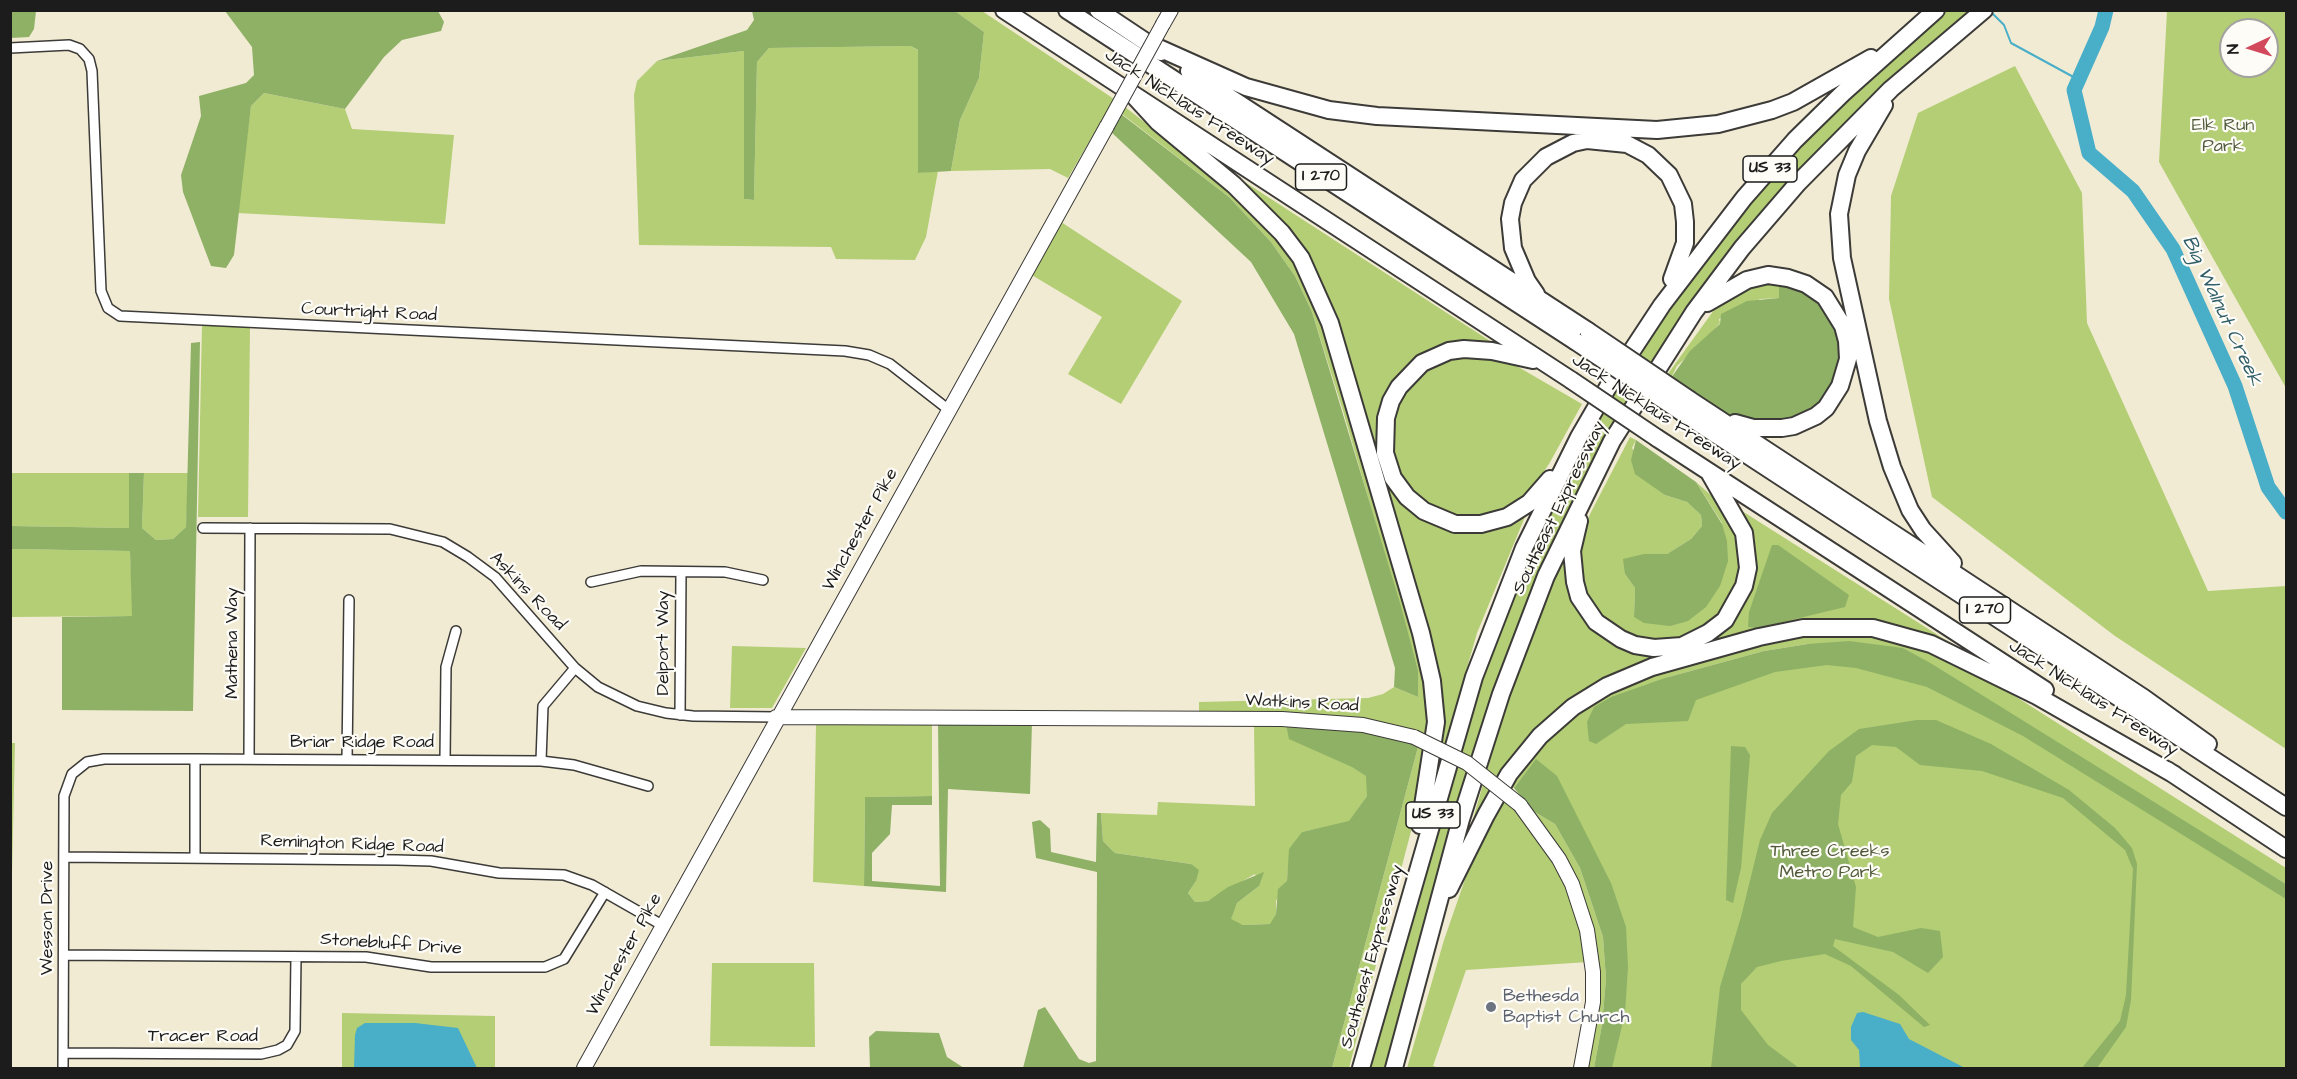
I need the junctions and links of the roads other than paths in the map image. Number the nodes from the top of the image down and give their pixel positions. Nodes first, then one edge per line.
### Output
1 (1004, 10) edge
2 (1067, 10) edge
3 (1098, 10) edge
4 (1171, 10) edge
5 (1936, 10) edge
6 (1978, 16) edge
7 (1152, 45) junction
8 (1893, 46) junction
9 (10, 48) edge
10 (1908, 75) junction
11 (1135, 97) junction
12 (1540, 300) junction
13 (1662, 305) junction
14 (1694, 312) junction
15 (1582, 336) junction
16 (1546, 363) junction
17 (1687, 406) junction
18 (949, 410) junction
19 (1707, 411) junction
20 (1580, 436) junction
21 (1708, 471) junction
22 (1586, 491) junction
23 (203, 528) dead end
24 (250, 528) junction
25 (681, 572) junction
26 (763, 580) dead end
27 (591, 582) dead end
28 (349, 600) dead end
29 (2015, 612) junction
30 (456, 631) dead end
31 (575, 668) junction
32 (680, 715) junction
33 (776, 717) junction
34 (195, 759) junction
35 (249, 759) junction
36 (347, 760) junction
37 (445, 760) junction
38 (541, 761) junction
39 (75, 771) joint
40 (2175, 775) junction
41 (648, 786) dead end
42 (2286, 801) edge
43 (2286, 807) edge
44 (2286, 849) edge
45 (65, 857) junction
46 (195, 858) junction
47 (605, 892) junction
48 (1433, 922) junction
49 (662, 925) junction
50 (64, 955) junction
51 (1394, 955) junction
52 (296, 957) junction
53 (64, 1053) junction
54 (63, 1068) edge
55 (584, 1068) edge
56 (1361, 1068) edge
57 (1394, 1068) edge
58 (1581, 1068) edge

1 - 11 highway, Jack Nicklaus Freeway / I 270
2 - 15 highway, Jack Nicklaus Freeway / I 270
3 - 7 highway
4 - 18 main road, Winchester Pike, bridge
5 - 8 highway, Southeast Expressway / US 33
6 - 10 highway, Southeast Expressway / US 33
7 - 8 highway
7 - 12 highway
8 - 13 highway, Southeast Expressway / US 33
9 - 18 street, Courtright Road
10 - 14 highway, Southeast Expressway / US 33
10 - 29 highway
11 - 16 highway, Jack Nicklaus Freeway / I 270
11 - 51 highway
12 - 13 highway
12 - 15 highway
13 - 20 highway, Southeast Expressway / US 33
14 - 19 highway
14 - 22 highway, Southeast Expressway / US 33
15 - 17 highway, bridge
16 - 20 highway
16 - 21 highway, Jack Nicklaus Freeway / I 270, bridge
17 - 19 highway
17 - 43 highway, Jack Nicklaus Freeway / I 270
18 - 33 main road, Winchester Pike
19 - 29 highway
20 - 51 highway, Southeast Expressway / US 33
21 - 22 highway
21 - 40 highway, Jack Nicklaus Freeway / I 270
22 - 48 highway, Southeast Expressway / US 33
23 - 24 street, Askins Road
24 - 31 street, Askins Road
24 - 35 street, Mathena Way
25 - 26 street
25 - 27 street
25 - 32 street, Delport Way
28 - 36 street
29 - 42 highway
30 - 37 street
31 - 32 street, Askins Road
31 - 38 street
32 - 33 street, Askins Road
33 - 49 main road, Winchester Pike
33 - 58 main road, Watkins Road, bridge
34 - 35 street, Briar Ridge Road
34 - 39 street, Briar Ridge Road
34 - 46 street
35 - 36 street, Briar Ridge Road
36 - 37 street, Briar Ridge Road
37 - 38 street, Briar Ridge Road
38 - 41 street, Briar Ridge Road
39 - 45 street, Wesson Drive
40 - 44 highway, Jack Nicklaus Freeway / I 270
40 - 48 highway
45 - 46 street, Remington Ridge Road
45 - 50 street, Wesson Drive
46 - 47 street, Remington Ridge Road
47 - 49 street, Remington Ridge Road
47 - 52 street, Stonebluff Drive
48 - 57 highway, Southeast Expressway / US 33
49 - 55 main road, Winchester Pike
50 - 52 street, Stonebluff Drive
50 - 53 street, Wesson Drive
51 - 56 highway, Southeast Expressway / US 33
52 - 53 street, Tracer Road
53 - 54 street, Wesson Drive

